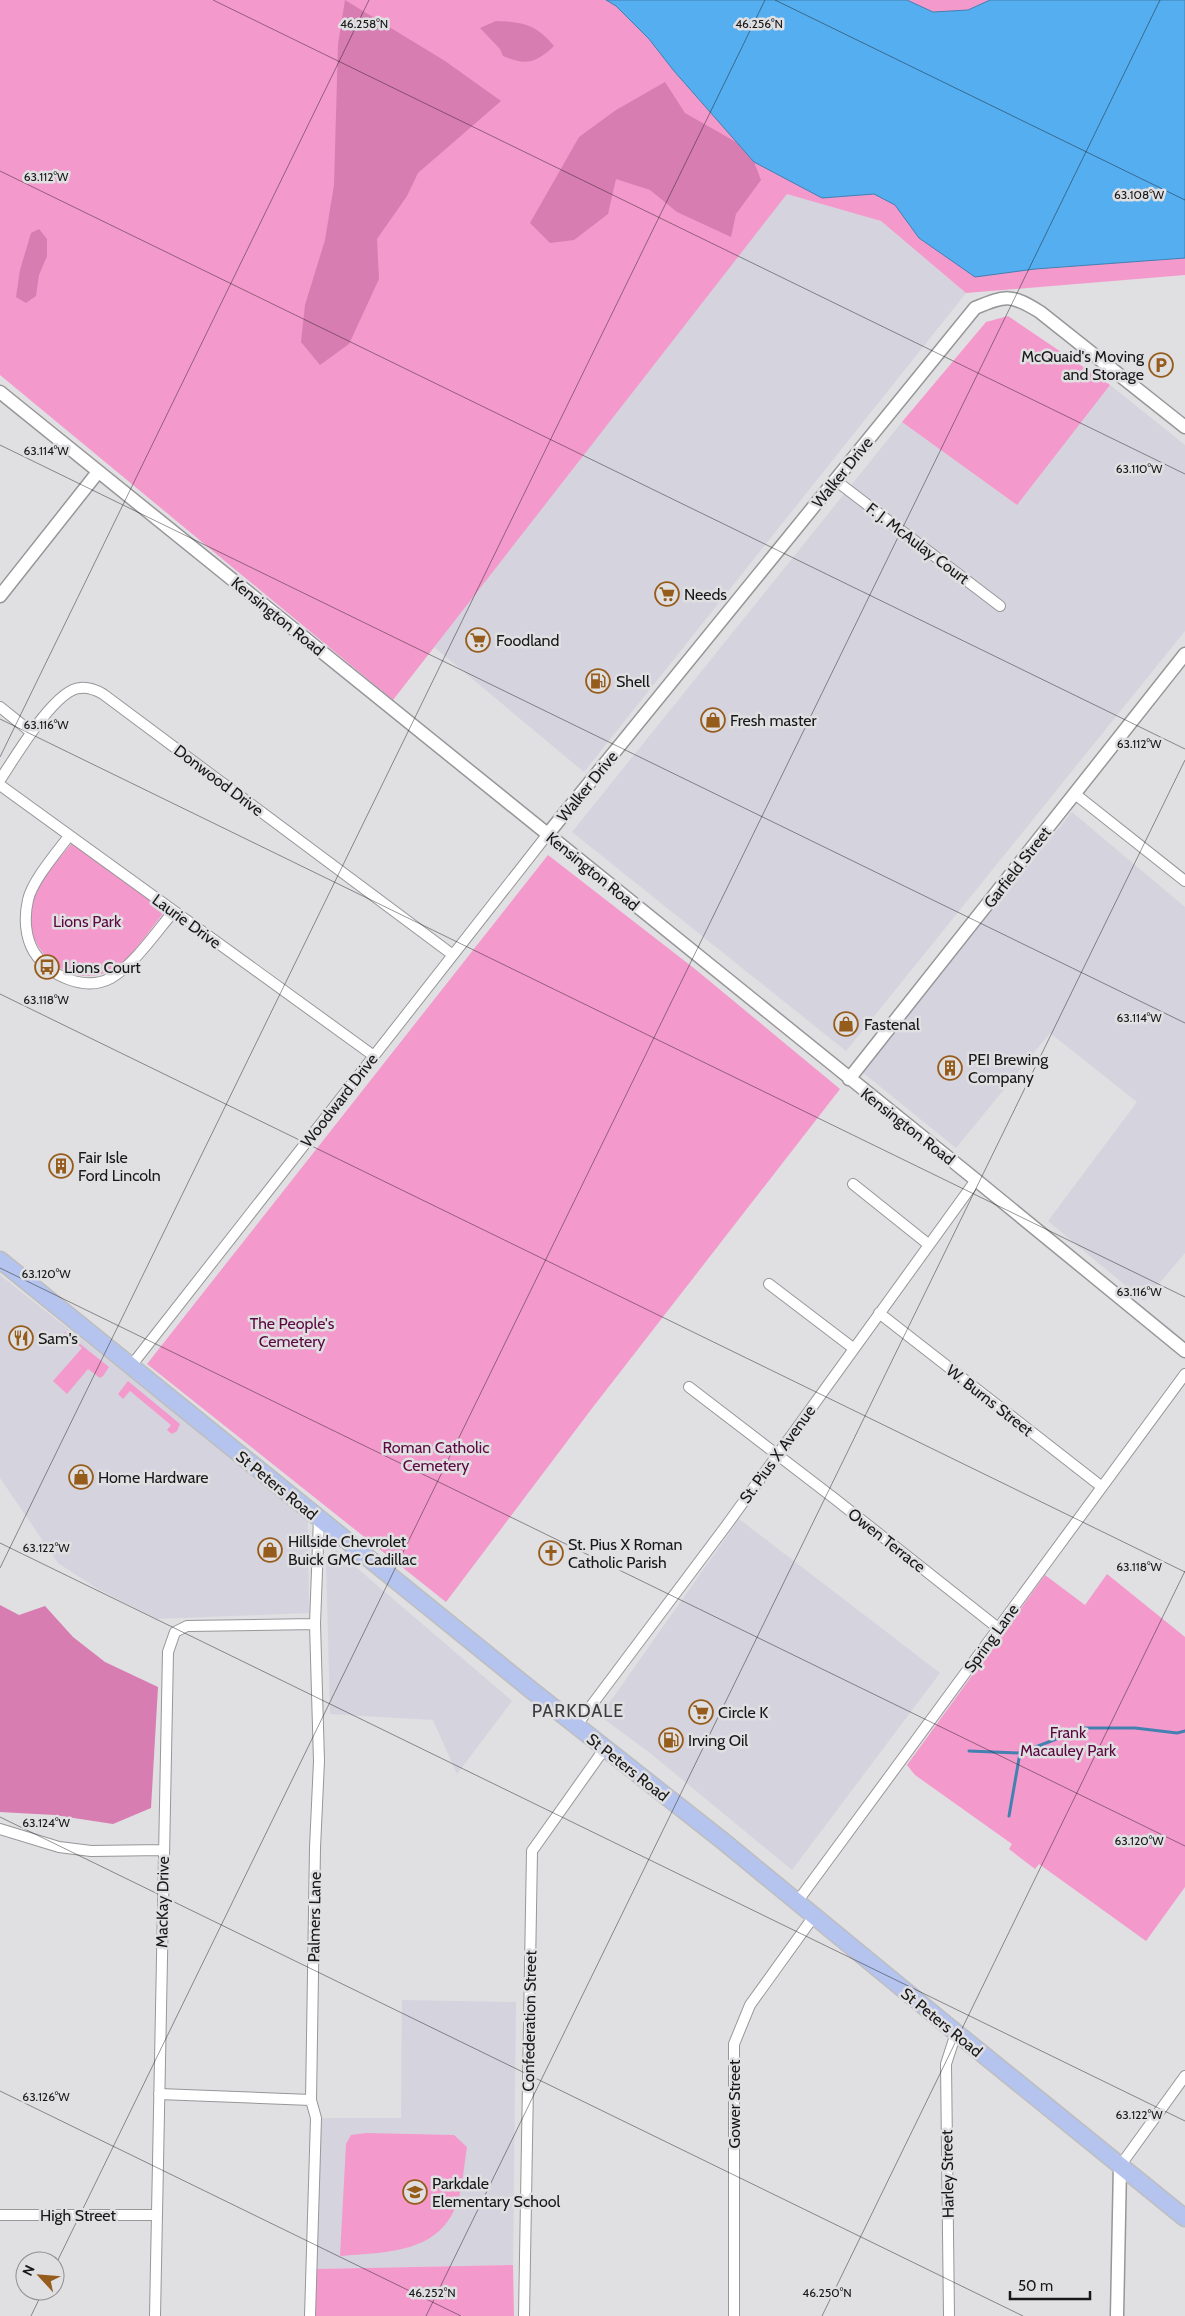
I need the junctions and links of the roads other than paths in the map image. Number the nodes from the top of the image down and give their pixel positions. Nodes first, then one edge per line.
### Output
1 (0, 392) edge
2 (1185, 427) edge
3 (98, 472) junction
4 (835, 480) junction
5 (0, 596) edge
6 (1000, 606) dead end
7 (1185, 654) edge
8 (0, 707) edge
9 (31, 732) junction
10 (0, 780) edge
11 (0, 786) edge
12 (1075, 794) junction
13 (547, 834) junction
14 (70, 836) junction
15 (1185, 880) edge
16 (174, 911) junction
17 (453, 955) junction
18 (374, 1056) junction
19 (849, 1079) junction
20 (976, 1180) junction
21 (852, 1184) dead end
22 (928, 1244) junction
23 (0, 1260) edge
24 (769, 1284) dead end
25 (878, 1313) junction
26 (853, 1348) junction
27 (1185, 1351) edge
28 (131, 1366) junction
29 (1185, 1374) edge
30 (689, 1387) dead end
31 (777, 1453) junction
32 (1102, 1487) junction
33 (319, 1518) junction
34 (315, 1624) junction
35 (998, 1628) junction
36 (576, 1726) junction
37 (605, 1748) junction
38 (0, 1828) edge
39 (163, 1850) junction
40 (797, 1902) junction
41 (814, 1916) junction
42 (956, 2033) junction
43 (1185, 2076) edge
44 (158, 2094) junction
45 (311, 2100) junction
46 (1120, 2166) junction
47 (0, 2215) edge
48 (156, 2215) junction
49 (1185, 2218) edge
50 (155, 2316) edge
51 (310, 2316) edge
52 (524, 2316) edge
53 (734, 2316) edge
54 (949, 2316) edge
55 (1117, 2316) edge

1 - 3 street, Kensington Road
2 - 4 street, Walker Drive
3 - 5 street
3 - 13 street, Kensington Road
4 - 6 street, F. J. McAulay Court
4 - 13 street, Walker Drive
7 - 12 street, Garfield Street
8 - 9 street
9 - 10 street, Donwood Drive
9 - 17 street, Donwood Drive
11 - 14 street, Laurie Drive
12 - 15 street
12 - 19 street, Garfield Street
13 - 17 street, Woodward Drive
13 - 19 street, Kensington Road
14 - 16 street, Laurie Drive
14 - 16 street
16 - 18 street, Laurie Drive
17 - 18 street, Woodward Drive
18 - 28 street, Woodward Drive
19 - 20 street, Kensington Road
20 - 22 street, St. Pius X Avenue
20 - 27 street, Kensington Road
21 - 22 street
22 - 25 street, St. Pius X Avenue
23 - 28 main road, St Peters Road
24 - 26 street
25 - 26 street, St. Pius X Avenue
25 - 32 street, W. Burns Street
26 - 31 street, St. Pius X Avenue
28 - 33 main road, St Peters Road
29 - 32 street, Spring Lane
30 - 31 street, Owen Terrace
31 - 35 street, Owen Terrace
31 - 36 street, St. Pius X Avenue
32 - 35 street, Spring Lane
33 - 34 street, Palmers Lane
33 - 36 main road, St Peters Road
34 - 39 street, MacKay Drive
34 - 45 street, Palmers Lane
35 - 40 street, Spring Lane
36 - 37 main road, St Peters Road
37 - 40 main road, St Peters Road
37 - 52 street, Confederation Street
38 - 39 street
39 - 44 street, MacKay Drive
40 - 41 main road, St Peters Road
41 - 42 main road, St Peters Road
41 - 53 street, Gower Street
42 - 46 main road, St Peters Road
42 - 54 street, Harley Street
43 - 46 street
44 - 45 street
44 - 48 street, MacKay Drive
45 - 51 street, Palmers Lane
46 - 49 main road, St Peters Road
46 - 55 street
47 - 48 street, High Street
48 - 50 street, MacKay Drive

